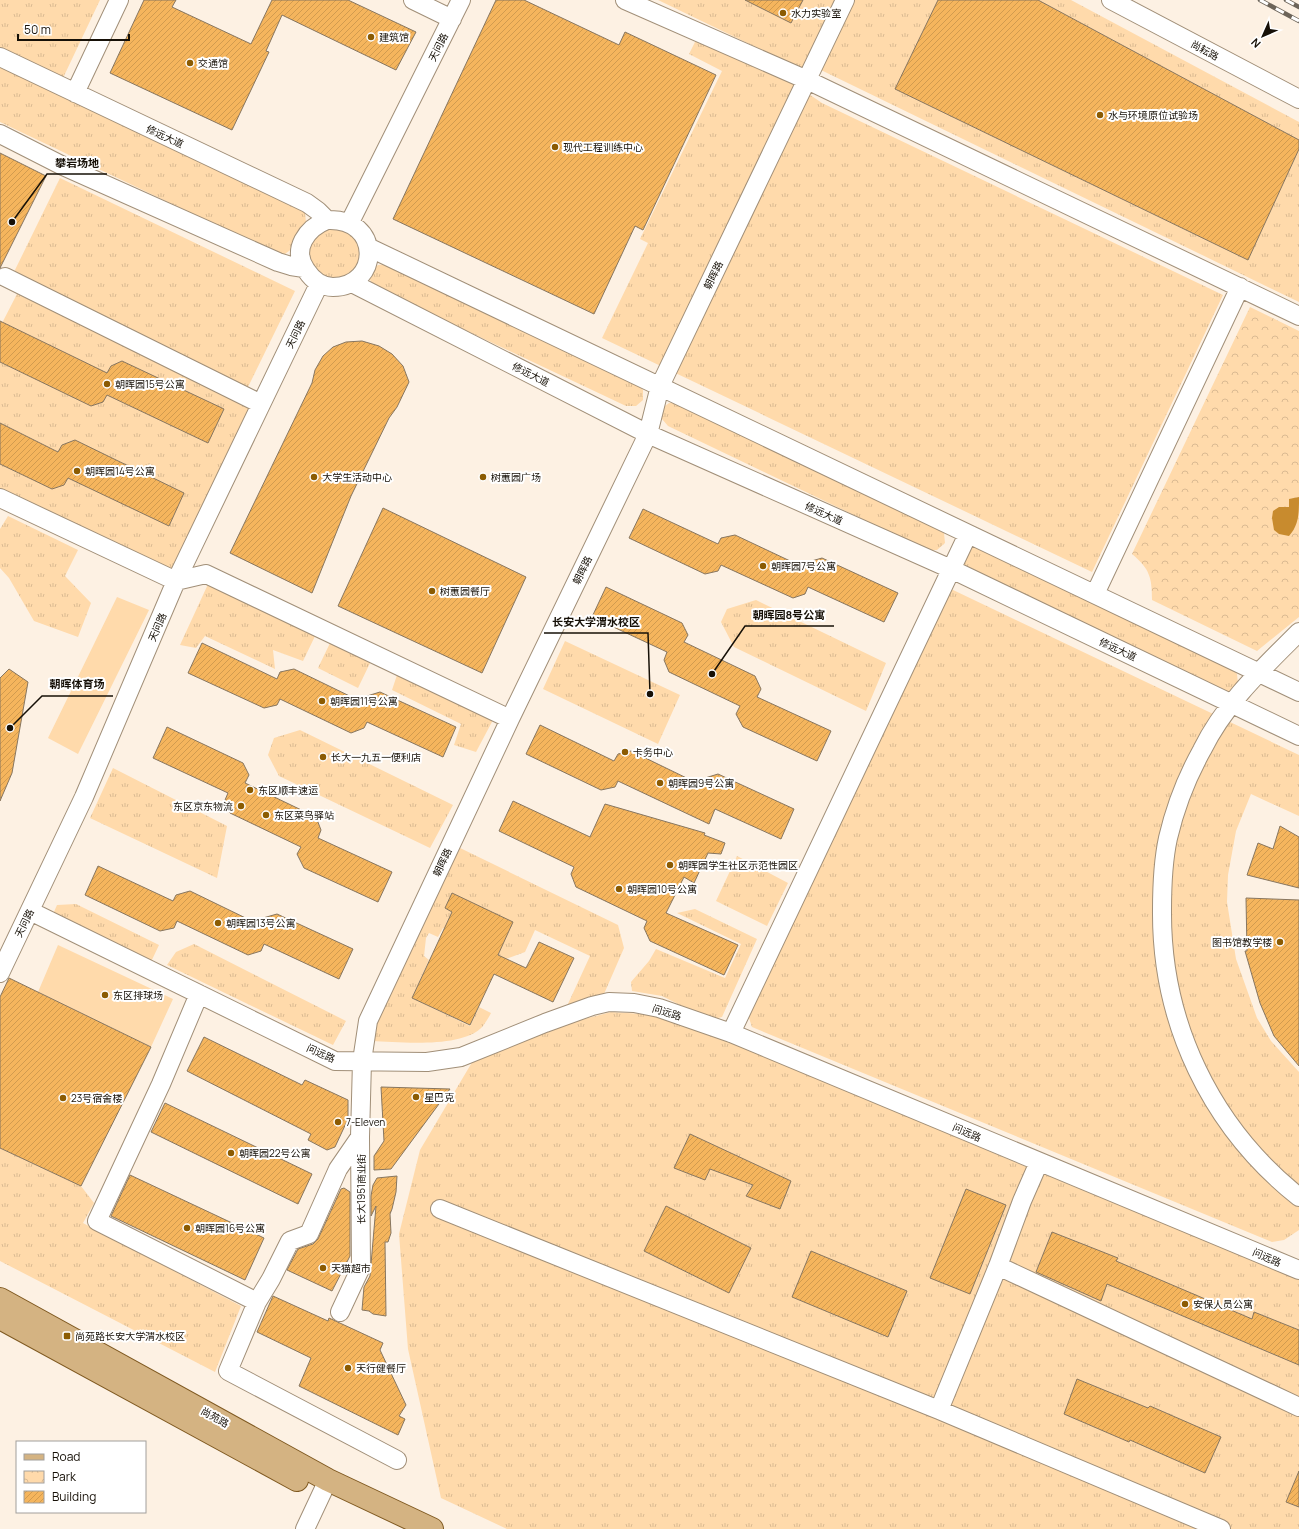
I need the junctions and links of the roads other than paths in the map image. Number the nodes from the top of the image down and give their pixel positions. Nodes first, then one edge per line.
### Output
1 (119, 0) edge
2 (412, 0) edge
3 (461, 0) edge
4 (625, 0) edge
5 (845, 0) edge
6 (1111, 0) edge
7 (452, 19) junction
8 (0, 58) edge
9 (806, 80) junction
10 (75, 93) junction
11 (1299, 99) edge
12 (0, 134) edge
13 (327, 220) junction
14 (350, 222) junction
15 (368, 247) junction
16 (304, 268) junction
17 (5, 277) dead end
18 (352, 283) junction
19 (319, 284) junction
20 (1240, 287) junction
21 (1299, 316) edge
22 (660, 386) junction
23 (261, 404) junction
24 (648, 434) junction
25 (0, 498) edge
26 (968, 534) junction
27 (951, 570) junction
28 (176, 581) junction
29 (1095, 594) junction
30 (1299, 632) edge
31 (1258, 672) junction
32 (1299, 692) edge
33 (1231, 703) junction
34 (510, 719) junction
35 (1299, 736) edge
36 (30, 911) junction
37 (0, 973) edge
38 (199, 994) junction
39 (731, 1033) junction
40 (362, 1061) junction
41 (360, 1137) junction
42 (1039, 1162) junction
43 (1299, 1197) edge
44 (440, 1209) dead end
45 (1299, 1258) edge
46 (1277, 1260) junction
47 (998, 1266) junction
48 (1299, 1270) edge
49 (0, 1299) edge
50 (258, 1302) junction
51 (340, 1312) dead end
52 (0, 1318) edge
53 (1299, 1407) edge
54 (939, 1410) junction
55 (397, 1460) dead end
56 (325, 1487) junction
57 (305, 1529) edge
58 (397, 1529) edge
59 (432, 1529) edge
60 (1221, 1529) edge

1 - 10 street
2 - 7 street
3 - 7 street, 天问路
4 - 9 street
5 - 9 street, 朝晖路
6 - 11 street, 尚耘路
7 - 14 street, 天问路
8 - 10 street, 修远大道
9 - 20 street
9 - 22 street, 朝晖路
10 - 13 street, 修远大道
12 - 16 street
13 - 14 street
13 - 16 street
14 - 15 street
15 - 18 street
15 - 22 street
16 - 19 street
17 - 23 street
18 - 19 street
18 - 24 street, 修远大道
19 - 23 street, 天问路
20 - 21 street
20 - 29 street
22 - 24 street, 朝晖路
22 - 26 street
23 - 28 street, 天问路
24 - 27 street, 修远大道
24 - 34 street, 朝晖路
25 - 28 street
26 - 27 street
26 - 29 street
27 - 33 street, 修远大道
27 - 39 street
28 - 34 street
28 - 36 street, 天问路
29 - 31 street
30 - 31 street
31 - 32 street
31 - 33 street
33 - 35 street, 修远大道
33 - 43 street
34 - 40 street, 朝晖路
36 - 37 street, 天问路
36 - 38 street, 问远路
38 - 40 street, 问远路
38 - 50 street
39 - 40 street, 问远路
39 - 42 street, 问远路
40 - 41 street, 长大1951商业街
41 - 50 street
41 - 51 street, 长大1951商业街
42 - 46 street, 问远路
42 - 47 street
44 - 54 street
45 - 46 street
46 - 48 street, 问远路
47 - 53 street
47 - 54 street
49 - 56 main road, 尚苑路
50 - 55 street
52 - 56 main road, 尚苑路
54 - 60 street
56 - 57 street
56 - 58 main road, 尚苑路
56 - 59 main road, 尚苑路

